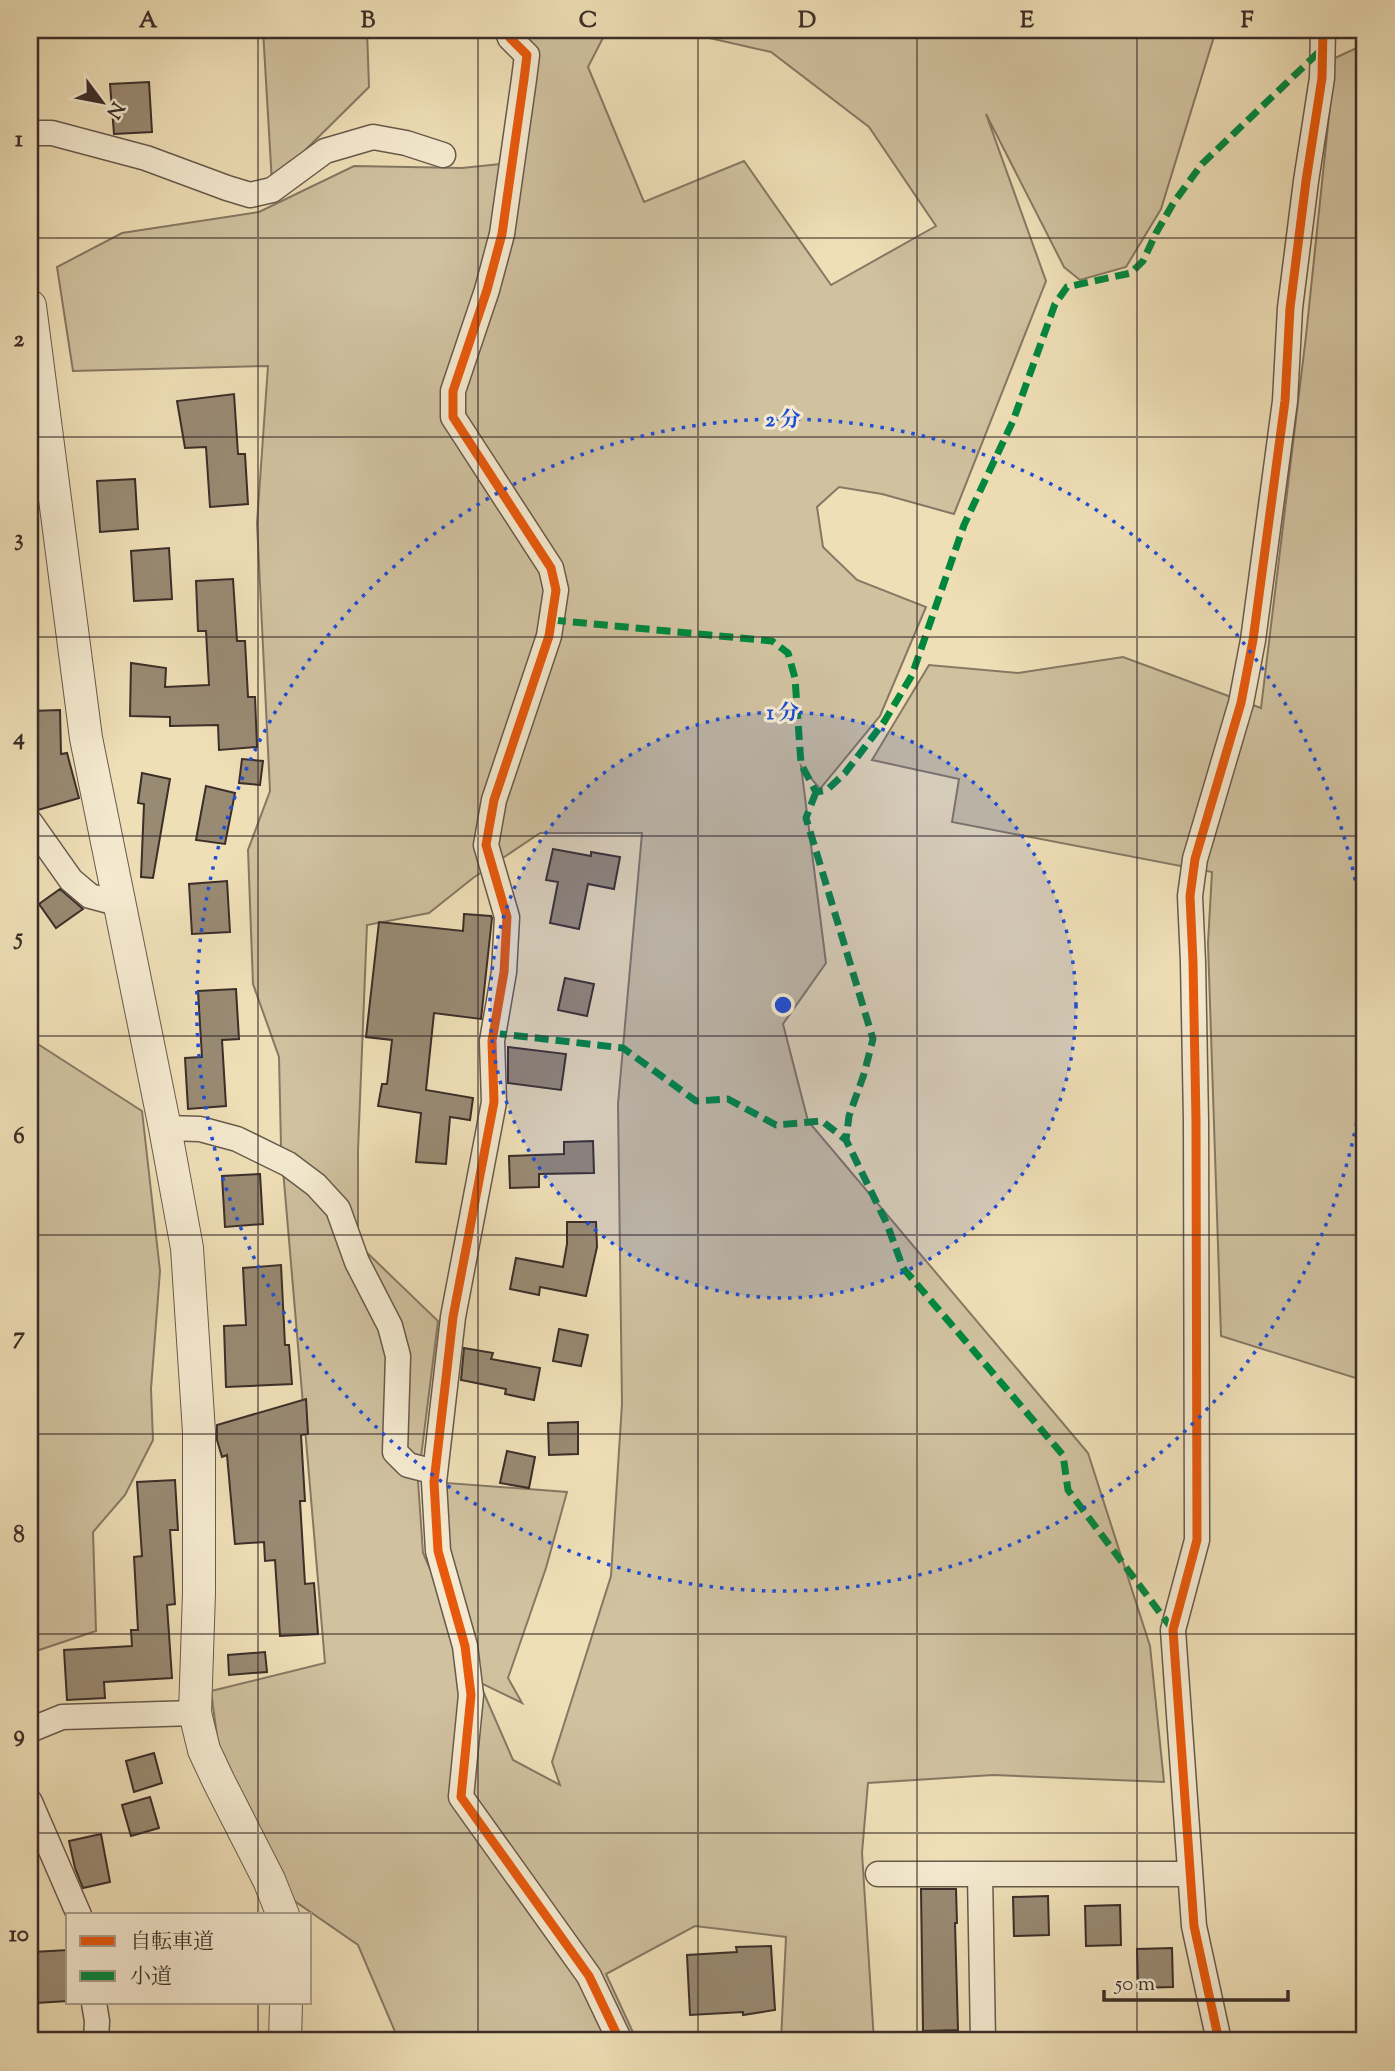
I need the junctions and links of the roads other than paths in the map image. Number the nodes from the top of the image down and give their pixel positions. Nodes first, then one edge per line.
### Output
1 (507, 30) edge
2 (1323, 30) edge
3 (30, 133) edge
4 (443, 155) dead end
5 (30, 306) edge
6 (30, 821) edge
7 (121, 904) junction
8 (165, 1128) junction
9 (435, 1472) junction
10 (195, 1713) junction
11 (30, 1730) edge
12 (30, 1802) edge
13 (878, 1874) dead end
14 (980, 1874) junction
15 (1190, 1874) junction
16 (78, 1913) edge
17 (282, 1913) edge
18 (94, 2004) edge
19 (286, 2004) edge
20 (96, 2041) edge
21 (285, 2041) edge
22 (620, 2041) edge
23 (983, 2041) edge
24 (1219, 2041) edge

1 - 9 street
2 - 15 street
3 - 4 street
5 - 7 street
6 - 7 street
7 - 8 street
8 - 9 street
8 - 10 street
9 - 22 street
10 - 11 street
10 - 17 street
12 - 16 street
13 - 14 street
14 - 15 street
14 - 23 street
15 - 24 street
18 - 20 street
19 - 21 street

